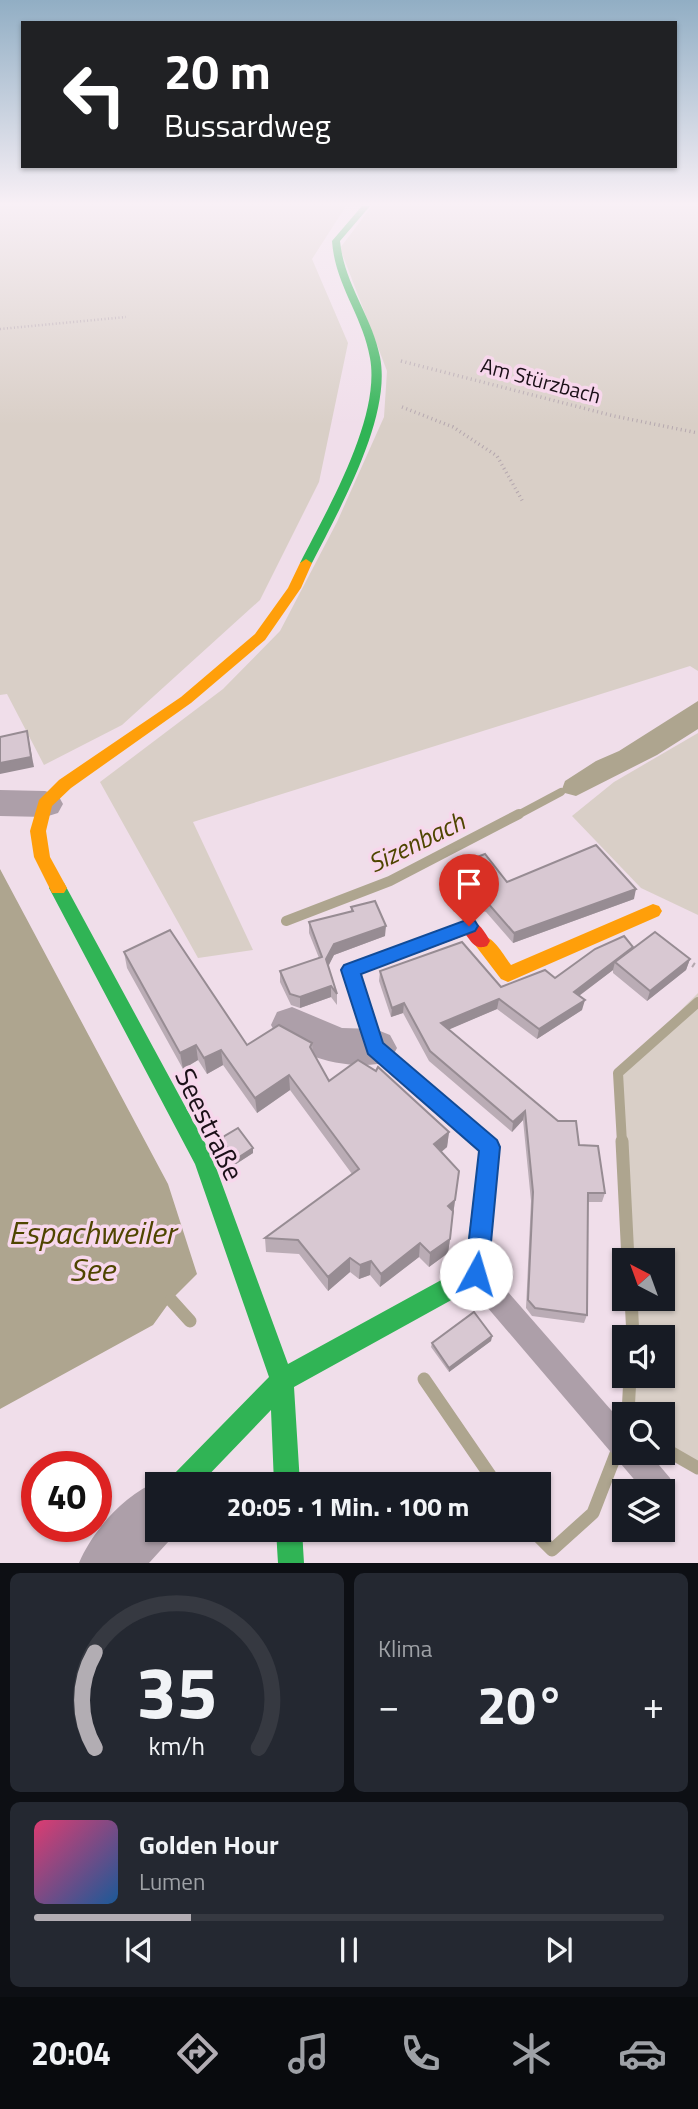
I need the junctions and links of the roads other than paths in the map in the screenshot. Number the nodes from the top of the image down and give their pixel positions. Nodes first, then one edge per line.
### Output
1 (344, 279) edge
2 (0, 803) edge
3 (45, 804) junction
4 (653, 911) dead end
5 (292, 1025) dead end
6 (375, 1048) junction
7 (476, 1274) junction
8 (282, 1381) junction
9 (612, 1433) edge
10 (640, 1465) edge
11 (194, 1472) edge
12 (286, 1472) edge
13 (652, 1479) edge
14 (145, 1524) edge
15 (290, 1542) edge
16 (109, 1563) edge
17 (291, 1563) edge

1 - 3 street
2 - 3 street
3 - 8 street, Seestraße
4 - 6 street
5 - 6 street
6 - 7 street
7 - 8 street
7 - 9 lane
8 - 11 street
8 - 12 street, Seestraße
10 - 13 lane
14 - 16 street
15 - 17 street

